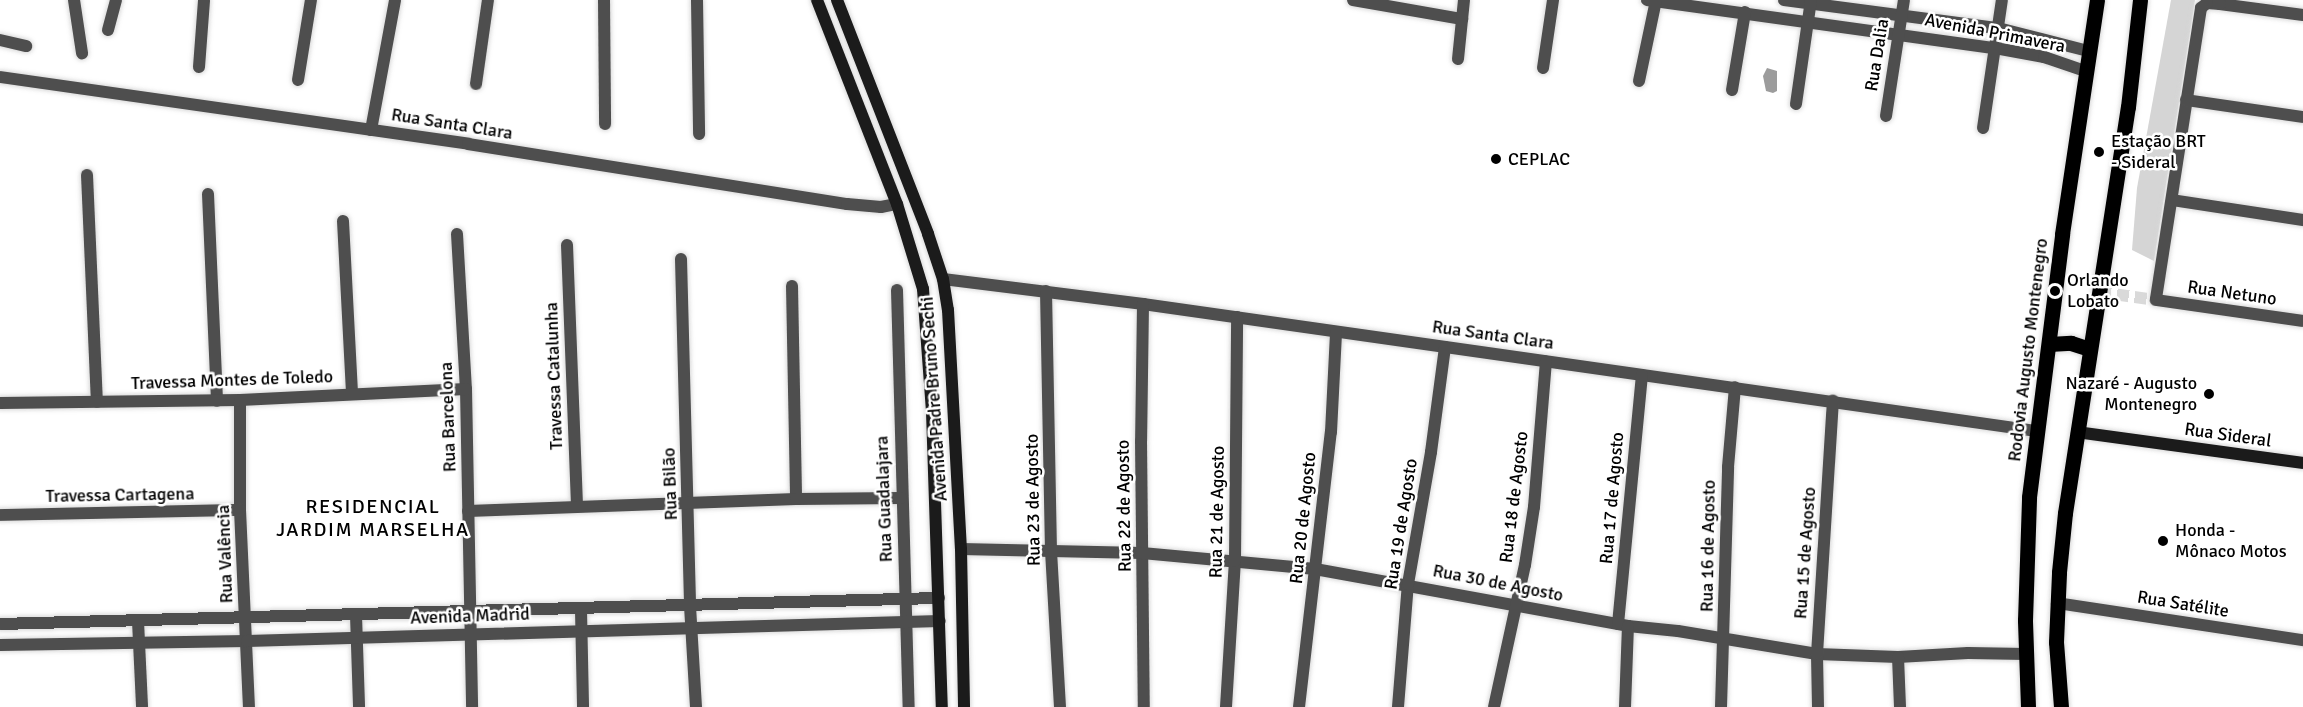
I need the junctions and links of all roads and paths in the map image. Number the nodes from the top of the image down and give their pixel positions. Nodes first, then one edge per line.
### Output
1 (74, 0) edge
2 (116, 0) edge
3 (204, 0) edge
4 (311, 0) edge
5 (395, 0) edge
6 (488, 0) edge
7 (604, 0) edge
8 (697, 0) edge
9 (817, 0) edge
10 (837, 0) edge
11 (1353, 0) edge
12 (1464, 0) edge
13 (1553, 0) edge
14 (1653, 0) edge
15 (1784, 0) edge
16 (1904, 0) edge
17 (2002, 0) edge
18 (2097, 0) edge
19 (2140, 0) edge
20 (1377, 2) edge
21 (1811, 2) edge
22 (1745, 12) junction
23 (2303, 15) edge
24 (1902, 16) junction
25 (1462, 19) junction
26 (1808, 21) junction
27 (1998, 28) junction
28 (108, 30) dead end
29 (1899, 33) junction
30 (0, 40) edge
31 (26, 46) dead end
32 (1995, 48) junction
33 (2088, 51) junction
34 (82, 53) dead end
35 (1458, 59) dead end
36 (199, 68) dead end
37 (1543, 68) dead end
38 (2085, 71) junction
39 (0, 77) edge
40 (298, 80) dead end
41 (1640, 81) dead end
42 (476, 84) dead end
43 (1732, 90) dead end
44 (2186, 100) junction
45 (1796, 104) dead end
46 (1886, 116) dead end
47 (2303, 117) edge
48 (605, 124) dead end
49 (1983, 128) dead end
50 (370, 130) junction
51 (699, 134) dead end
52 (87, 175) dead end
53 (208, 194) dead end
54 (2172, 200) junction
55 (897, 204) junction
56 (2303, 220) edge
57 (343, 221) dead end
58 (457, 234) dead end
59 (567, 245) dead end
60 (681, 259) dead end
61 (943, 279) junction
62 (792, 286) dead end
63 (897, 290) dead end
64 (1046, 291) junction
65 (1143, 304) junction
66 (1238, 317) junction
67 (2303, 321) edge
68 (1336, 332) junction
69 (2049, 344) junction
70 (1445, 347) junction
71 (2089, 349) junction
72 (1546, 361) junction
73 (1642, 375) junction
74 (1734, 387) junction
75 (466, 389) junction
76 (352, 394) junction
77 (240, 400) junction
78 (1833, 400) junction
79 (217, 401) junction
80 (97, 402) junction
81 (0, 403) edge
82 (2037, 431) junction
83 (2077, 432) junction
84 (2303, 463) edge
85 (901, 498) junction
86 (796, 499) junction
87 (689, 503) junction
88 (577, 506) junction
89 (240, 510) junction
90 (468, 511) junction
91 (0, 515) edge
92 (961, 549) junction
93 (1051, 551) junction
94 (1142, 553) junction
95 (1235, 561) junction
96 (1315, 569) junction
97 (1408, 584) junction
98 (939, 598) junction
99 (906, 599) junction
100 (2057, 603) junction
101 (1517, 604) junction
102 (690, 606) junction
103 (581, 610) junction
104 (469, 612) junction
105 (356, 615) junction
106 (245, 618) junction
107 (138, 621) junction
108 (940, 621) junction
109 (906, 622) junction
110 (0, 624) edge
111 (1623, 625) junction
112 (691, 627) junction
113 (582, 631) junction
114 (470, 634) junction
115 (357, 638) junction
116 (1724, 638) junction
117 (2303, 640) edge
118 (248, 641) junction
119 (139, 643) junction
120 (0, 645) edge
121 (1817, 654) junction
122 (2026, 654) junction
123 (1898, 657) junction
124 (142, 707) edge
125 (249, 707) edge
126 (359, 707) edge
127 (472, 707) edge
128 (583, 707) edge
129 (696, 707) edge
130 (909, 707) edge
131 (942, 707) edge
132 (964, 707) edge
133 (1060, 707) edge
134 (1144, 707) edge
135 (1226, 707) edge
136 (1299, 707) edge
137 (1398, 707) edge
138 (1494, 707) edge
139 (1625, 707) edge
140 (1721, 707) edge
141 (1818, 707) edge
142 (1900, 707) edge
143 (2028, 707) edge
144 (2061, 707) edge

1 - 34 street
2 - 28 street
3 - 36 street
4 - 40 street
5 - 50 street
6 - 42 street
7 - 48 street
8 - 51 street
9 - 55 main road, Avenida Padre Bruno Sechi
10 - 61 main road, Avenida Padre Bruno Sechi
11 - 20 street
12 - 25 street
13 - 37 street
14 - 22 street, Avenida Primavera
14 - 41 street
15 - 21 street, Avenida Primavera
16 - 24 street, Rua Dalia
17 - 27 street
18 - 33 main road, Rodovia Augusto Montenegro
19 - 71 main road
20 - 25 street
21 - 24 street, Avenida Primavera
21 - 26 street
22 - 26 street, Avenida Primavera
22 - 43 street
23 - 44 street
24 - 27 street, Avenida Primavera
24 - 29 street, Rua Dalia
25 - 35 street
26 - 29 street, Avenida Primavera
26 - 45 street
27 - 32 street
27 - 33 street, Avenida Primavera
29 - 32 street, Avenida Primavera
29 - 46 street, Rua Dalia
30 - 31 street
32 - 38 street, Avenida Primavera
32 - 49 street
33 - 38 main road, Rodovia Augusto Montenegro
38 - 69 main road, Rodovia Augusto Montenegro
39 - 50 street, Rua Santa Clara
44 - 47 street
44 - 54 street
50 - 55 street, Rua Santa Clara
52 - 80 street
53 - 79 street
54 - 56 street
54 - 67 street, Rua Netuno
55 - 98 main road, Avenida Padre Bruno Sechi
57 - 76 street
58 - 75 street, Rua Barcelona
59 - 88 street, Travessa Catalunha
60 - 87 street, Rua Bilão
61 - 64 street, Rua Santa Clara
61 - 92 main road, Avenida Padre Bruno Sechi
62 - 86 street
63 - 85 street, Rua Guadalajara
64 - 65 street, Rua Santa Clara
64 - 93 street, Rua 23 de Agosto
65 - 66 street, Rua Santa Clara
65 - 94 street, Rua 22 de Agosto
66 - 68 street, Rua Santa Clara
66 - 95 street, Rua 21 de Agosto
68 - 70 street, Rua Santa Clara
68 - 96 street, Rua 20 de Agosto
69 - 71 main road
69 - 82 main road, Rodovia Augusto Montenegro
70 - 72 street, Rua Santa Clara
70 - 97 street, Rua 19 de Agosto
71 - 83 main road
72 - 73 street, Rua Santa Clara
72 - 101 street, Rua 18 de Agosto
73 - 74 street, Rua Santa Clara
73 - 111 street, Rua 17 de Agosto
74 - 78 street, Rua Santa Clara
74 - 116 street, Rua 16 de Agosto
75 - 76 street, Travessa Montes de Toledo
75 - 90 street, Rua Barcelona
76 - 77 street, Travessa Montes de Toledo
77 - 79 street, Travessa Montes de Toledo
77 - 89 street, Rua Valência
78 - 82 street, Rua Santa Clara
78 - 121 street, Rua 15 de Agosto
79 - 80 street, Travessa Montes de Toledo
80 - 81 street, Travessa Montes de Toledo
82 - 122 main road, Rodovia Augusto Montenegro
83 - 84 main road, Rua Sideral
83 - 100 main road
85 - 86 street
85 - 99 street, Rua Guadalajara
86 - 87 street
87 - 88 street
87 - 102 street, Rua Bilão
88 - 90 street
89 - 91 street, Travessa Cartagena
89 - 106 street, Rua Valência
90 - 104 street, Rua Barcelona
92 - 93 street, Rua 30 de Agosto
92 - 132 main road, Avenida Padre Bruno Sechi
93 - 94 street, Rua 30 de Agosto
93 - 133 street, Rua 23 de Agosto
94 - 95 street, Rua 30 de Agosto
94 - 134 street, Rua 22 de Agosto
95 - 96 street, Rua 30 de Agosto
95 - 135 street, Rua 21 de Agosto
96 - 97 street, Rua 30 de Agosto
96 - 136 street, Rua 20 de Agosto
97 - 101 street, Rua 30 de Agosto
97 - 137 street, Rua 19 de Agosto
98 - 99 street, Avenida Madrid
98 - 108 main road, Avenida Padre Bruno Sechi
99 - 102 street, Avenida Madrid
99 - 109 street, Rua Guadalajara
100 - 117 street, Rua Satélite
100 - 144 main road
101 - 111 street, Rua 30 de Agosto
101 - 138 street, Rua 18 de Agosto
102 - 103 street, Avenida Madrid
102 - 112 street, Rua Bilão
103 - 104 street, Avenida Madrid
103 - 113 street
104 - 105 street, Avenida Madrid
104 - 114 street, Rua Barcelona
105 - 106 street, Avenida Madrid
105 - 115 street
106 - 107 street, Avenida Madrid
106 - 118 street, Rua Valência
107 - 110 street, Avenida Madrid
107 - 119 street
108 - 109 street, Avenida Madrid
108 - 131 main road, Avenida Padre Bruno Sechi
109 - 112 street, Avenida Madrid
109 - 130 street, Rua Guadalajara
111 - 116 street, Rua 30 de Agosto
111 - 139 street, Rua 17 de Agosto
112 - 113 street, Avenida Madrid
112 - 129 street, Rua Bilão
113 - 114 street, Avenida Madrid
113 - 128 street
114 - 115 street, Avenida Madrid
114 - 127 street, Rua Barcelona
115 - 118 street, Avenida Madrid
115 - 126 street
116 - 121 street, Rua 30 de Agosto
116 - 140 street, Rua 16 de Agosto
118 - 119 street, Avenida Madrid
118 - 125 street, Rua Valência
119 - 120 street, Avenida Madrid
119 - 124 street
121 - 123 street, Rua 30 de Agosto
121 - 141 street, Rua 15 de Agosto
122 - 123 street, Rua 30 de Agosto
122 - 143 main road, Rodovia Augusto Montenegro
123 - 142 street

